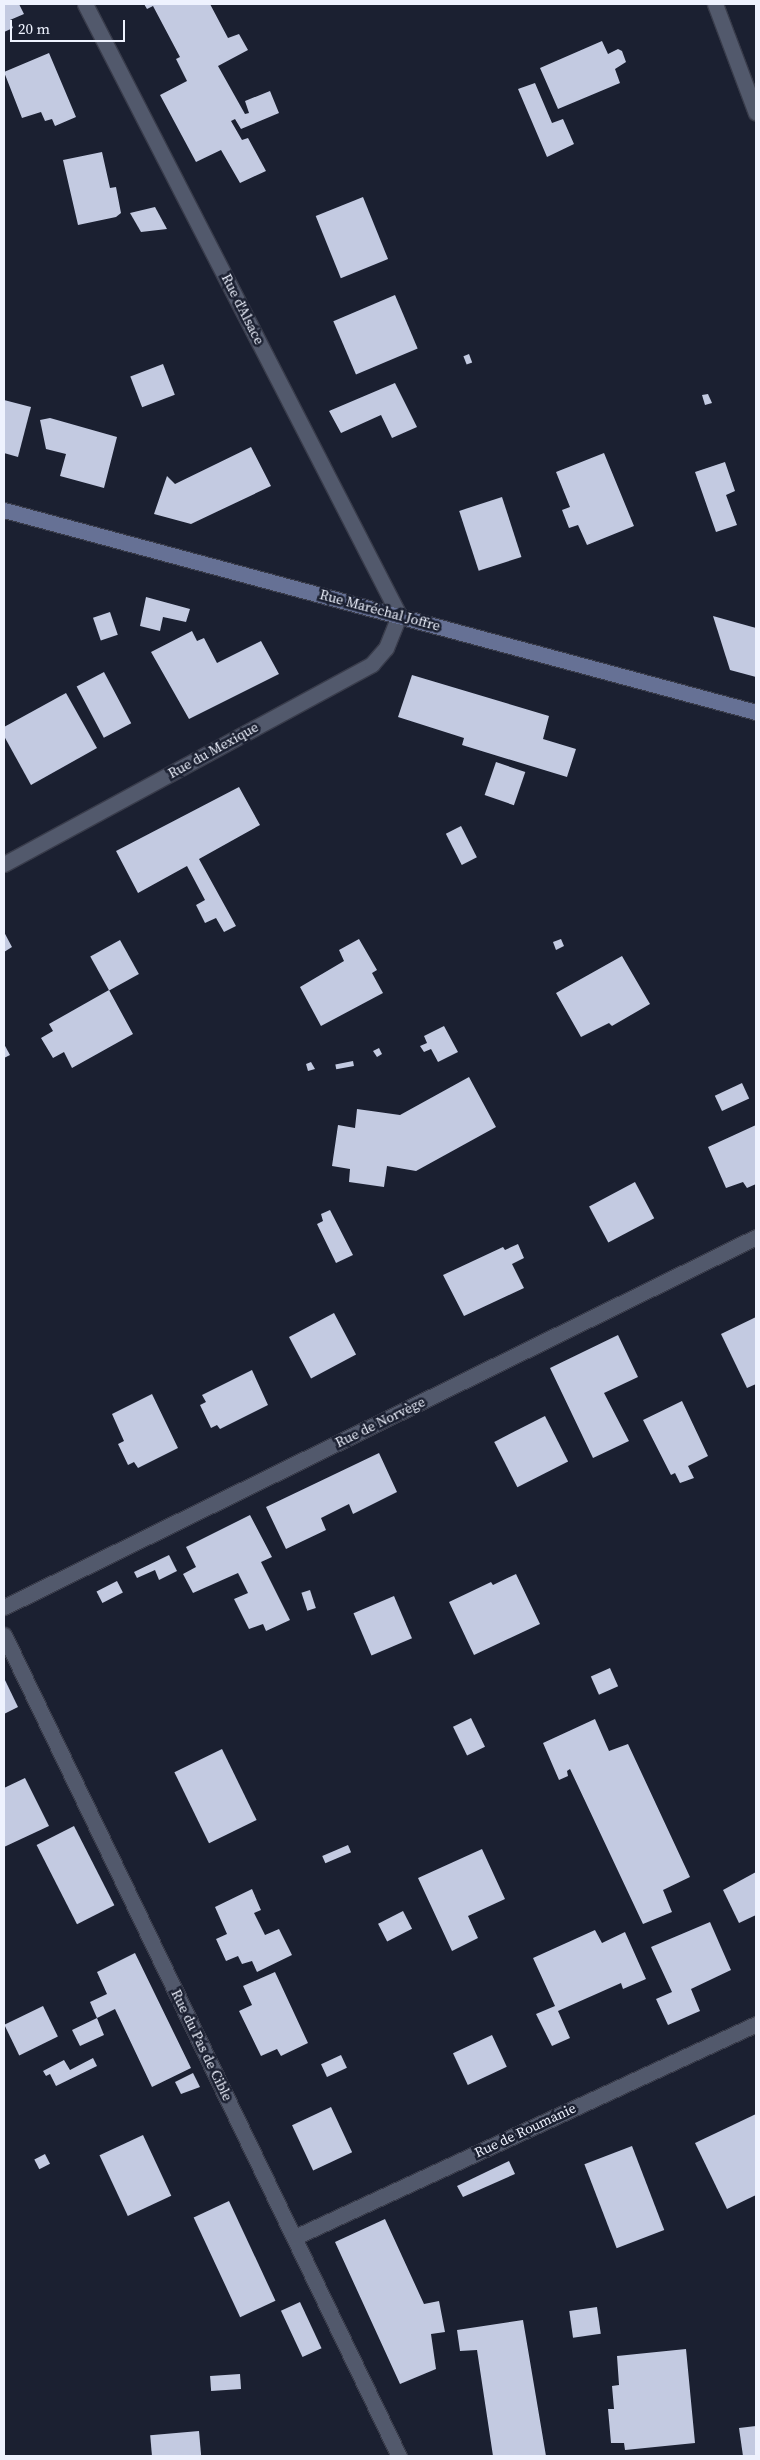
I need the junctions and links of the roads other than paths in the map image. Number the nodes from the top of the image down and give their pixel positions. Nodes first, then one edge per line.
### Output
1 (85, 4) edge
2 (715, 4) edge
3 (756, 113) edge
4 (4, 510) edge
5 (399, 614) junction
6 (756, 712) edge
7 (4, 864) edge
8 (756, 1237) edge
9 (4, 1607) edge
10 (4, 1635) edge
11 (756, 2024) edge
12 (295, 2237) junction
13 (399, 2456) edge

1 - 5 street, Rue d'Alsace
2 - 3 street
4 - 5 main road, Rue Maréchal Joffre
5 - 6 main road, Rue Maréchal Joffre
5 - 7 street, Rue du Mexique
8 - 9 street, Rue de Norvège
10 - 12 street, Rue du Pas de Cible
11 - 12 street, Rue de Roumanie
12 - 13 street, Rue du Pas de Cible

